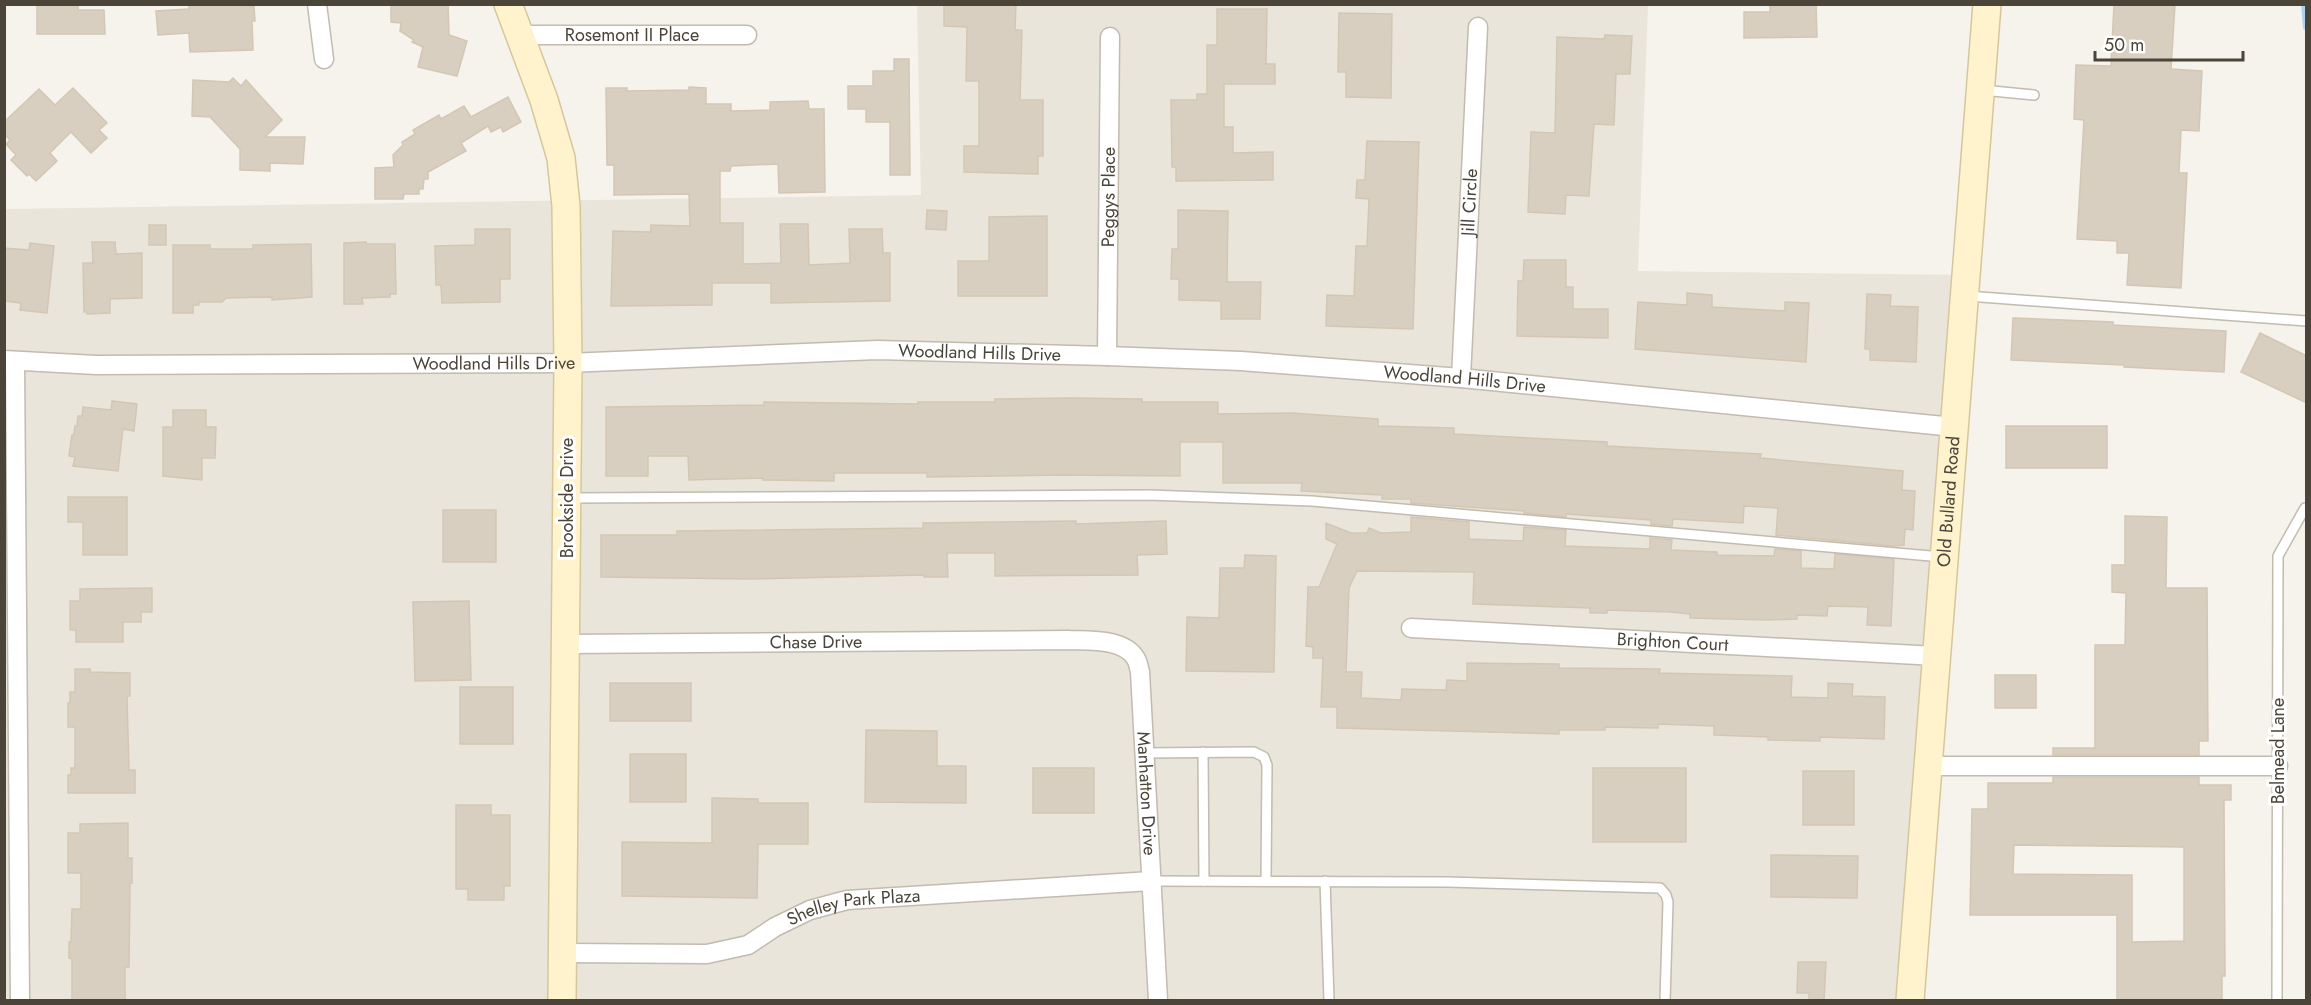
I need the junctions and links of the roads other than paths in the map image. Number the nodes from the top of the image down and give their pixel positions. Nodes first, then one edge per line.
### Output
1 (317, 4) edge
2 (508, 4) edge
3 (1987, 4) edge
4 (1478, 27) dead end
5 (520, 35) junction
6 (747, 35) dead end
7 (1110, 37) dead end
8 (324, 59) dead end
9 (1980, 90) junction
10 (2034, 95) dead end
11 (1964, 295) junction
12 (2307, 321) edge
13 (1107, 356) junction
14 (10, 360) edge
15 (568, 363) junction
16 (1461, 378) junction
17 (1954, 427) junction
18 (567, 498) junction
19 (2305, 508) dead end
20 (1944, 558) junction
21 (1411, 628) dead end
22 (1068, 640) joint
23 (566, 644) junction
24 (1936, 656) junction
25 (1144, 753) junction
26 (1203, 753) junction
27 (1928, 766) junction
28 (2278, 766) junction
29 (1151, 881) junction
30 (1204, 881) junction
31 (1266, 881) junction
32 (1325, 881) junction
33 (564, 953) junction
34 (20, 1000) edge
35 (562, 1000) edge
36 (1158, 1000) edge
37 (1329, 1000) edge
38 (1665, 1000) edge
39 (1910, 1000) edge
40 (2277, 1000) edge

1 - 8 street
2 - 5 street, Brookside Drive
3 - 9 street, Old Bullard Road
4 - 16 street, Jill Circle
5 - 6 street, Rosemont II Place
5 - 15 street, Brookside Drive
7 - 13 street, Peggys Place
9 - 10 lane
9 - 11 street, Old Bullard Road
11 - 12 lane
11 - 17 street, Old Bullard Road
13 - 15 street, Woodland Hills Drive
13 - 16 street, Woodland Hills Drive
14 - 15 street, Woodland Hills Drive
14 - 34 street
15 - 18 street, Brookside Drive
16 - 17 street, Woodland Hills Drive
17 - 20 street, Old Bullard Road
18 - 20 lane
18 - 23 street, Brookside Drive
19 - 28 lane, Belmead Lane
20 - 24 street, Old Bullard Road
21 - 24 street, Brighton Court
22 - 23 street, Chase Drive
22 - 25 street, Manhatton Drive
23 - 33 street, Brookside Drive
24 - 27 street, Old Bullard Road
25 - 26 lane
25 - 29 street, Manhatton Drive
26 - 30 lane
26 - 31 lane
27 - 28 street
27 - 39 street, Old Bullard Road
28 - 40 lane, Belmead Lane
29 - 30 lane
29 - 33 street, Shelley Park Plaza
29 - 36 street, Manhatton Drive
30 - 31 lane
31 - 32 lane
32 - 37 lane
32 - 38 lane
33 - 35 street, Brookside Drive

